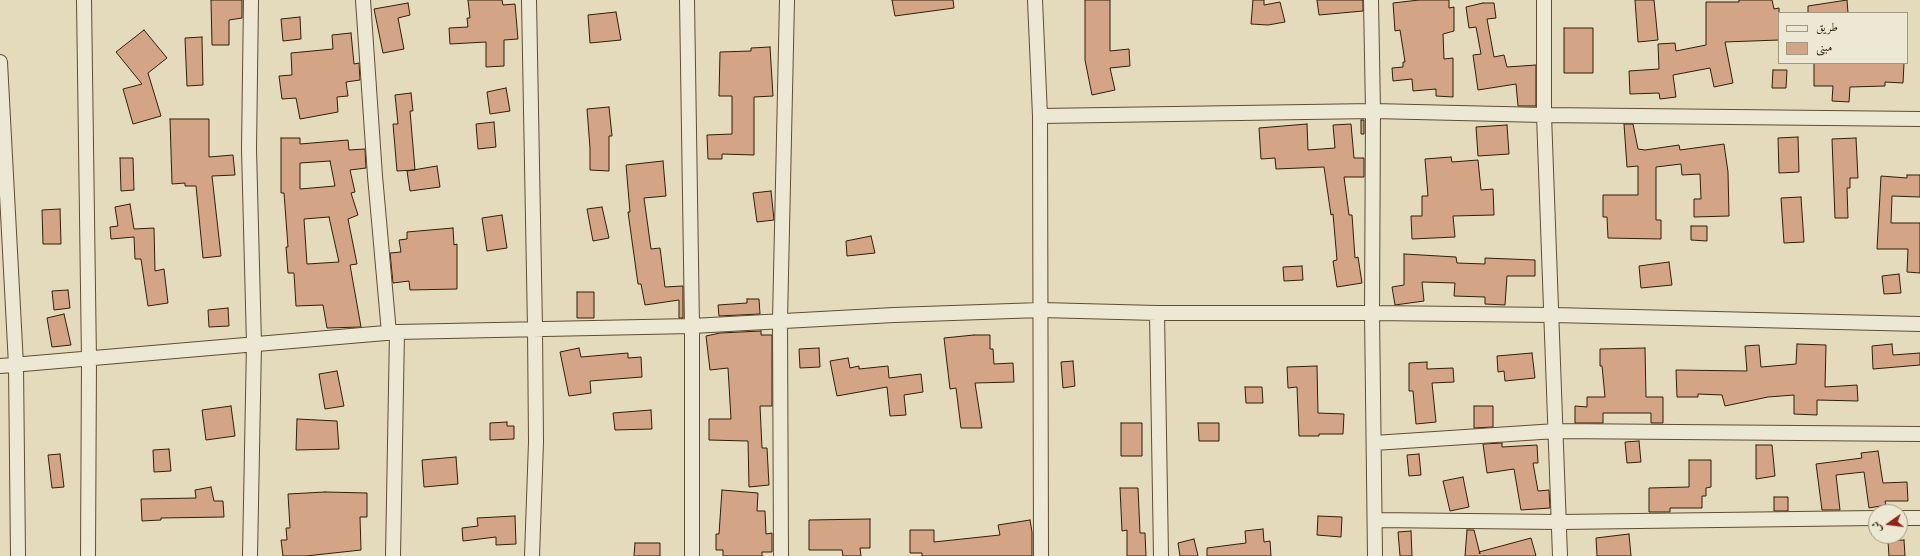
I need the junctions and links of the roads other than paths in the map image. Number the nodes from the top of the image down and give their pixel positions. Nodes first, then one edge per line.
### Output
1 (84, 0) edge
2 (251, 0) edge
3 (363, 0) edge
4 (529, 0) edge
5 (687, 0) edge
6 (788, 0) edge
7 (1035, 0) edge
8 (1371, 0) edge
9 (1544, 0) edge
10 (0, 62) edge
11 (1374, 111) junction
12 (1544, 115) junction
13 (1040, 116) junction
14 (1920, 119) edge
15 (4, 197) edge
16 (1041, 310) junction
17 (1157, 313) junction
18 (1372, 313) junction
19 (1553, 315) junction
20 (780, 320) junction
21 (1920, 324) edge
22 (692, 326) junction
23 (535, 328) junction
24 (393, 333) junction
25 (254, 344) junction
26 (89, 360) junction
27 (16, 365) junction
28 (0, 366) edge
29 (1556, 432) junction
30 (1920, 434) edge
31 (1374, 443) junction
32 (1868, 518) edge
33 (1908, 518) edge
34 (1920, 518) edge
35 (1376, 520) junction
36 (1559, 522) junction
37 (18, 556) edge
38 (88, 556) edge
39 (250, 556) edge
40 (393, 556) edge
41 (532, 556) edge
42 (692, 556) edge
43 (781, 556) edge
44 (1041, 556) edge
45 (1161, 556) edge
46 (1375, 556) edge
47 (1560, 556) edge

1 - 26 street
2 - 25 street
3 - 24 street
4 - 23 street
5 - 22 street
6 - 20 street
7 - 13 street
8 - 11 street
9 - 12 street
10 - 15 street
11 - 12 street
11 - 13 street
11 - 18 street
12 - 14 street
12 - 19 street
13 - 16 street
15 - 27 street
16 - 17 street
16 - 20 street
16 - 44 street
17 - 18 street
17 - 45 street
18 - 19 street
18 - 31 street
19 - 21 street
19 - 29 street
20 - 22 street
20 - 43 street
22 - 23 street
22 - 42 street
23 - 24 street
23 - 41 street
24 - 25 street
24 - 40 street
25 - 26 street
25 - 39 street
26 - 27 street
26 - 38 street
27 - 28 street
27 - 37 street
29 - 30 street
29 - 31 street
29 - 36 street
31 - 35 street
32 - 36 street
33 - 34 street
35 - 36 street
35 - 46 street
36 - 47 street

